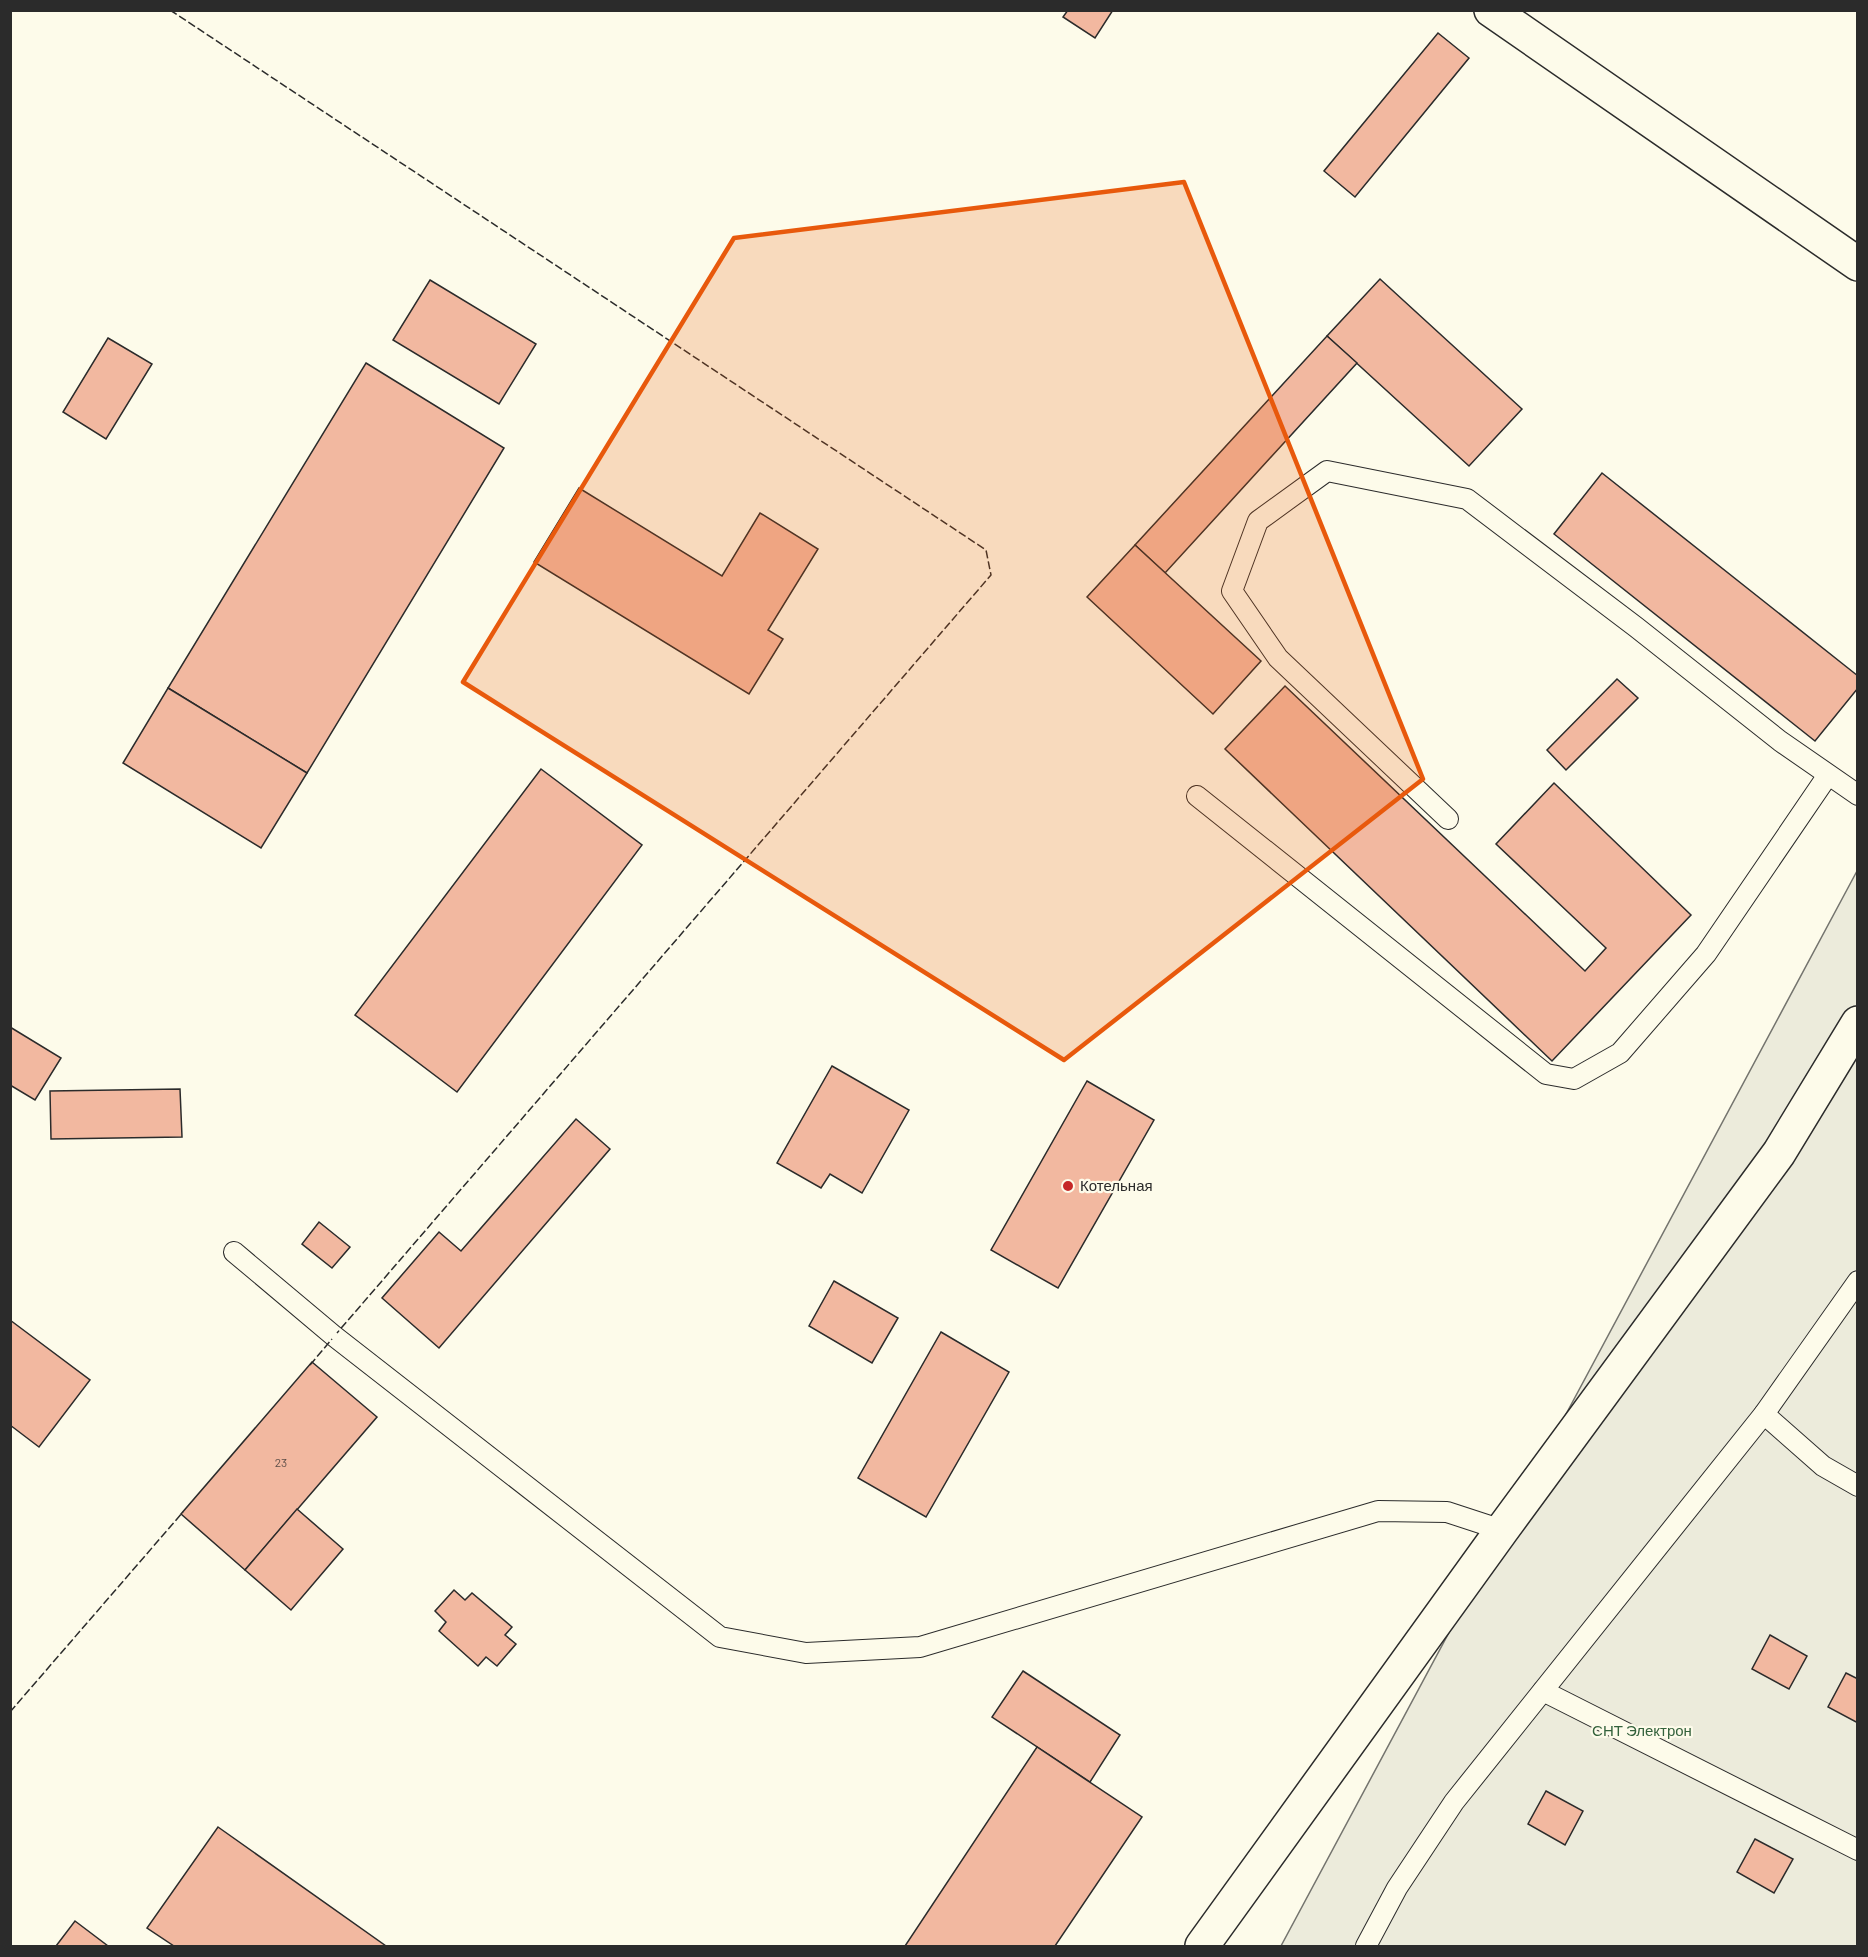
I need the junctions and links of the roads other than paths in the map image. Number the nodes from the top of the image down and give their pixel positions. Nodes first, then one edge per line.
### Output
1 (1491, 10) edge
2 (1857, 264) edge
3 (1828, 775) junction
4 (1857, 795) edge
5 (1197, 796) dead end
6 (1448, 819) dead end
7 (1857, 1023) edge
8 (234, 1252) dead end
9 (1857, 1281) edge
10 (1764, 1414) junction
11 (1857, 1486) edge
12 (1502, 1530) junction
13 (1543, 1691) junction
14 (1857, 1850) edge
15 (1202, 1947) edge
16 (1366, 1947) edge

1 - 2 street
3 - 4 lane
3 - 5 lane
3 - 6 lane
7 - 12 street
8 - 12 lane
9 - 10 lane
10 - 11 lane
10 - 13 lane
12 - 15 street
13 - 14 lane
13 - 16 lane

